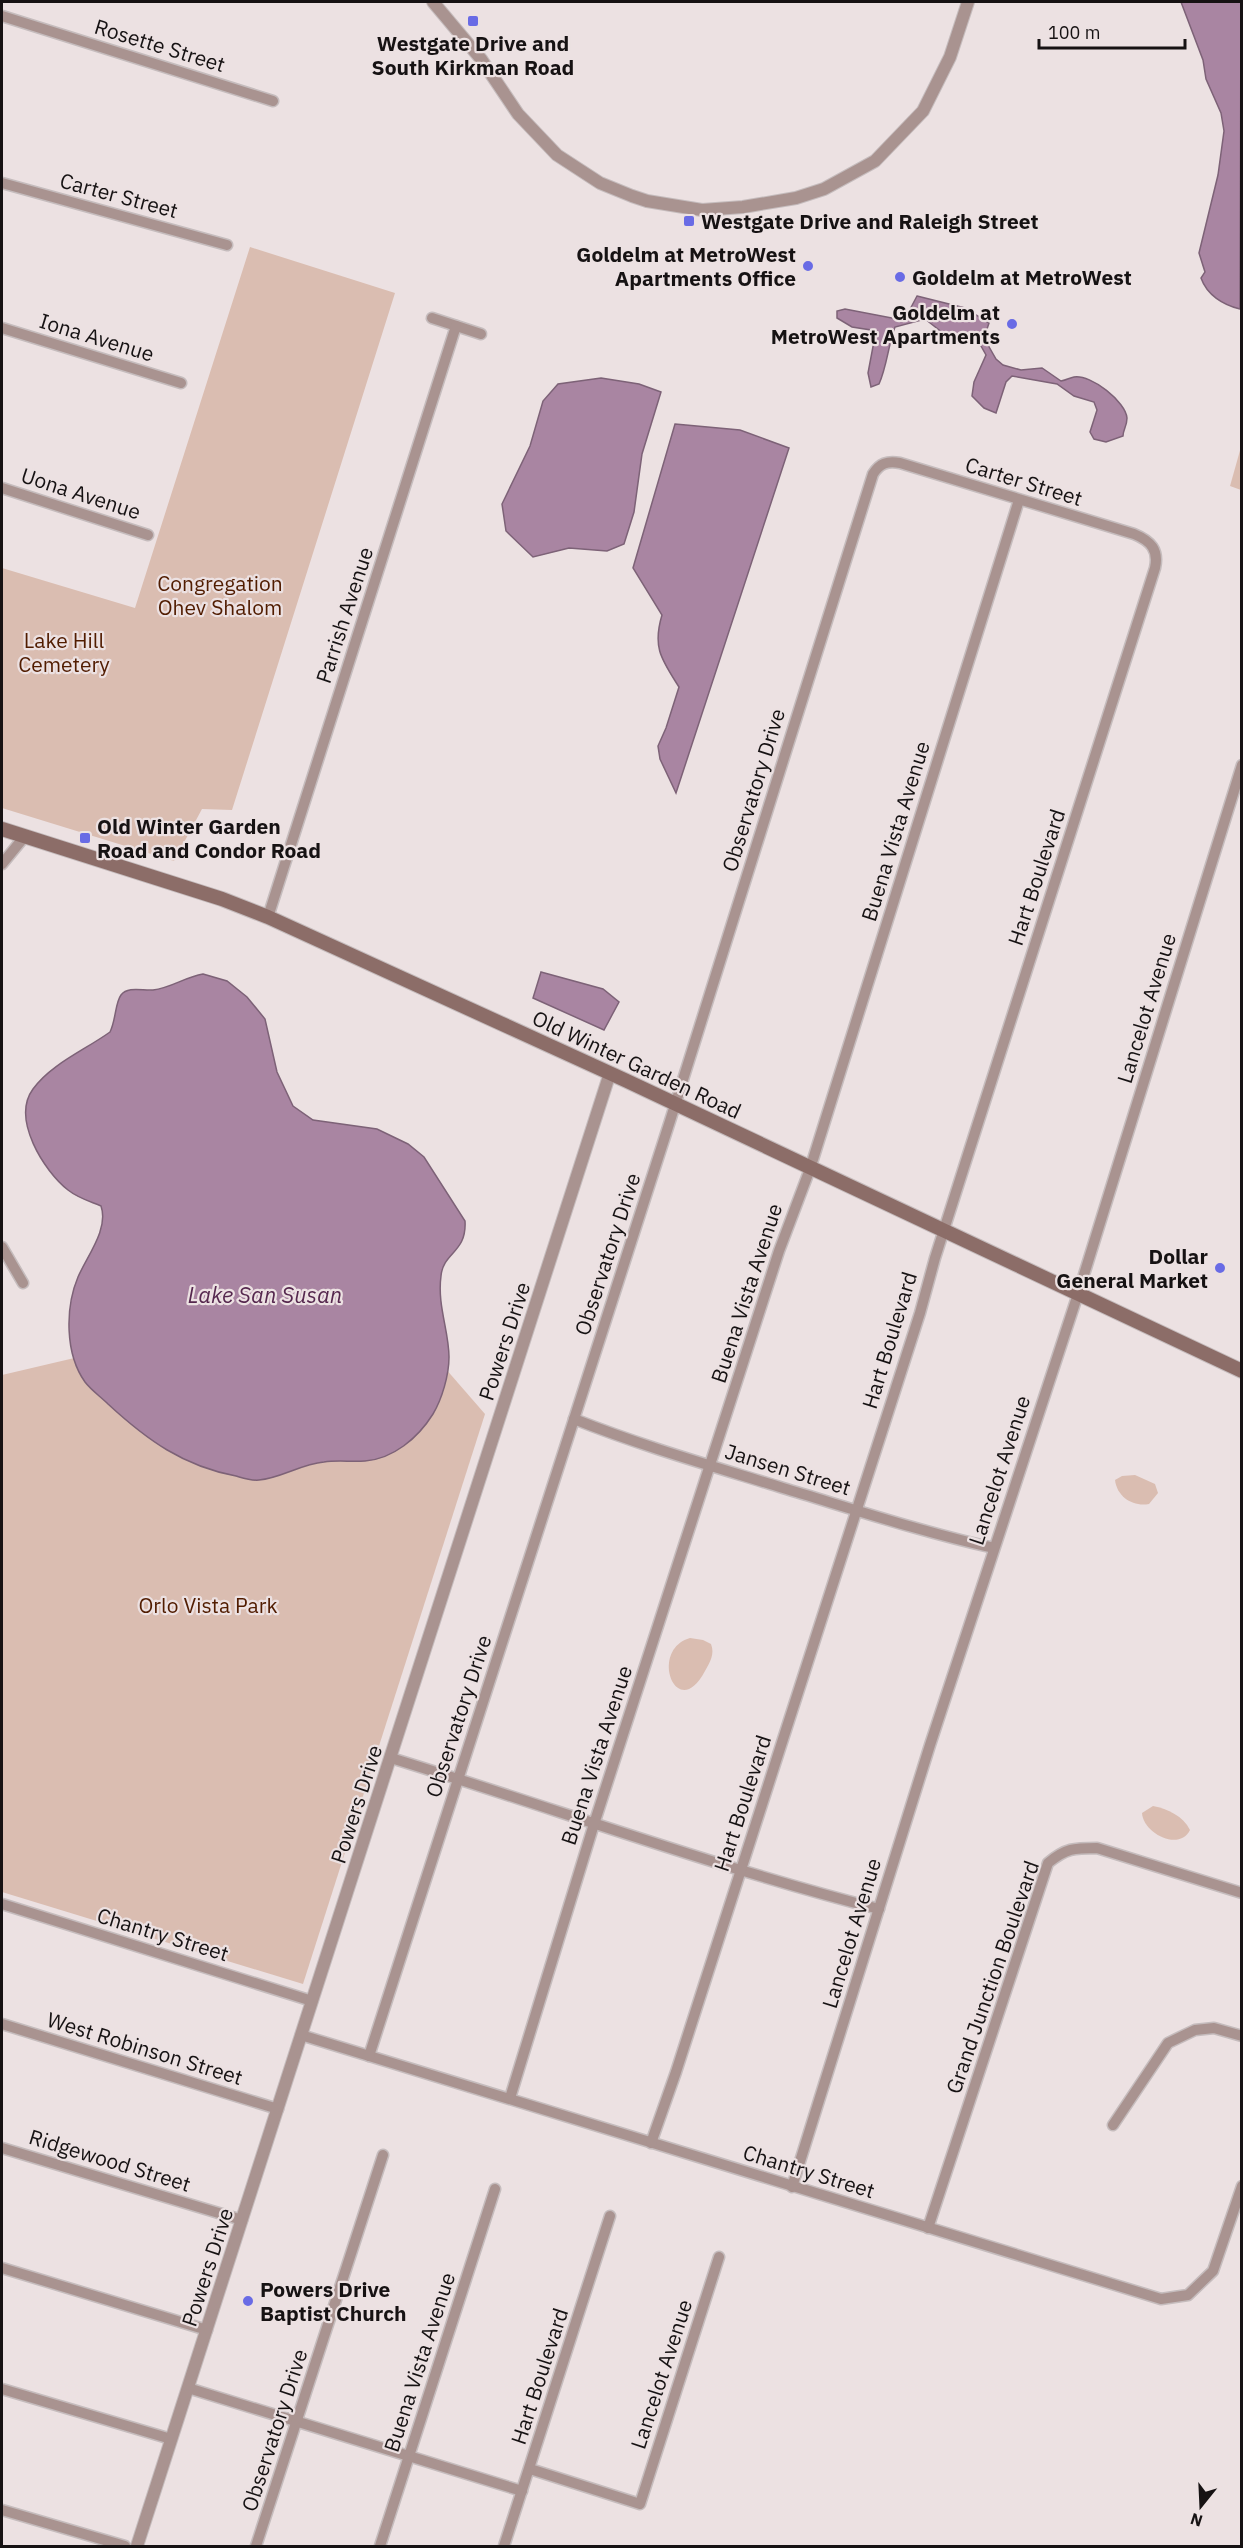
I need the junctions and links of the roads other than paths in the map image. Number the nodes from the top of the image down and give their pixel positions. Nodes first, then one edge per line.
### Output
1 (434, 2) edge
2 (968, 2) edge
3 (2, 16) edge
4 (273, 101) dead end
5 (2, 183) edge
6 (227, 245) dead end
7 (432, 318) dead end
8 (456, 326) junction
9 (2, 328) edge
10 (481, 333) dead end
11 (181, 383) dead end
12 (880, 464) joint
13 (2, 488) edge
14 (1018, 500) junction
15 (148, 535) dead end
16 (1154, 547) joint
17 (1242, 765) edge
18 (2, 829) edge
19 (25, 836) junction
20 (2, 864) edge
21 (268, 917) junction
22 (610, 1073) junction
23 (676, 1104) junction
24 (810, 1169) junction
25 (944, 1232) junction
26 (2, 1247) edge
27 (23, 1283) dead end
28 (1078, 1294) junction
29 (1242, 1371) edge
30 (574, 1419) junction
31 (710, 1466) junction
32 (855, 1510) junction
33 (994, 1548) junction
34 (391, 1758) junction
35 (458, 1779) junction
36 (594, 1824) junction
37 (741, 1869) junction
38 (1242, 1893) edge
39 (2, 1904) edge
40 (879, 1909) junction
41 (312, 2001) junction
42 (2, 2024) edge
43 (301, 2035) junction
44 (1242, 2036) edge
45 (369, 2056) junction
46 (510, 2098) junction
47 (278, 2109) junction
48 (1113, 2125) dead end
49 (651, 2143) junction
50 (2, 2148) edge
51 (383, 2154) dead end
52 (1242, 2186) edge
53 (792, 2187) junction
54 (495, 2189) dead end
55 (610, 2216) dead end
56 (242, 2220) junction
57 (928, 2228) junction
58 (719, 2257) dead end
59 (2, 2268) edge
60 (207, 2330) junction
61 (188, 2388) junction
62 (2, 2389) edge
63 (297, 2421) junction
64 (171, 2439) junction
65 (410, 2456) junction
66 (530, 2469) junction
67 (522, 2491) junction
68 (2, 2510) edge
69 (125, 2547) edge
70 (137, 2547) edge
71 (256, 2547) edge
72 (380, 2547) edge
73 (504, 2547) edge

1 - 2 street
3 - 4 street, Rosette Street
5 - 6 street, Carter Street
7 - 8 street
8 - 10 street
8 - 21 street, Parrish Avenue
9 - 11 street, Iona Avenue
12 - 14 street, Carter Street
12 - 23 street, Observatory Drive
13 - 15 street, Uona Avenue
14 - 16 street, Carter Street
14 - 24 street, Buena Vista Avenue
16 - 25 street, Hart Boulevard
17 - 28 street, Lancelot Avenue
18 - 19 main road, Old Winter Garden Road
19 - 20 street
19 - 21 main road, Old Winter Garden Road
21 - 22 main road, Old Winter Garden Road
22 - 23 main road, Old Winter Garden Road
22 - 34 street, Powers Drive
23 - 24 main road, Old Winter Garden Road
23 - 30 street, Observatory Drive
24 - 25 main road, Old Winter Garden Road
24 - 31 street, Buena Vista Avenue
25 - 28 main road, Old Winter Garden Road
25 - 32 street, Hart Boulevard
26 - 27 street
28 - 29 main road, Old Winter Garden Road
28 - 33 street, Lancelot Avenue
30 - 31 street, Jansen Street
30 - 35 street, Observatory Drive
31 - 32 street, Jansen Street
31 - 36 street, Buena Vista Avenue
32 - 33 street, Jansen Street
32 - 37 street, Hart Boulevard
33 - 40 street, Lancelot Avenue
34 - 35 street
34 - 41 street, Powers Drive
35 - 36 street
35 - 45 street, Observatory Drive
36 - 37 street
36 - 46 street, Buena Vista Avenue
37 - 40 street
37 - 49 street, Hart Boulevard
38 - 57 street, Grand Junction Boulevard
39 - 41 street, Chantry Street
40 - 53 street, Lancelot Avenue
41 - 43 street, Powers Drive
42 - 47 street, West Robinson Street
43 - 45 street, Chantry Street
43 - 47 street, Powers Drive
44 - 48 street
45 - 46 street, Chantry Street
46 - 49 street, Chantry Street
47 - 56 street, Powers Drive
49 - 53 street, Chantry Street
50 - 56 street, Ridgewood Street
51 - 63 street, Observatory Drive
52 - 57 street, Chantry Street
53 - 57 street, Chantry Street
54 - 65 street, Buena Vista Avenue
55 - 66 street, Hart Boulevard
56 - 60 street, Powers Drive
58 - 66 street, Lancelot Avenue
59 - 60 street
60 - 61 street, Powers Drive
61 - 63 street
61 - 64 street, Powers Drive
62 - 64 street
63 - 65 street
63 - 71 street, Observatory Drive
64 - 70 street, Powers Drive
65 - 67 street
65 - 72 street, Buena Vista Avenue
66 - 67 street, Hart Boulevard
67 - 73 street, Hart Boulevard
68 - 69 street

